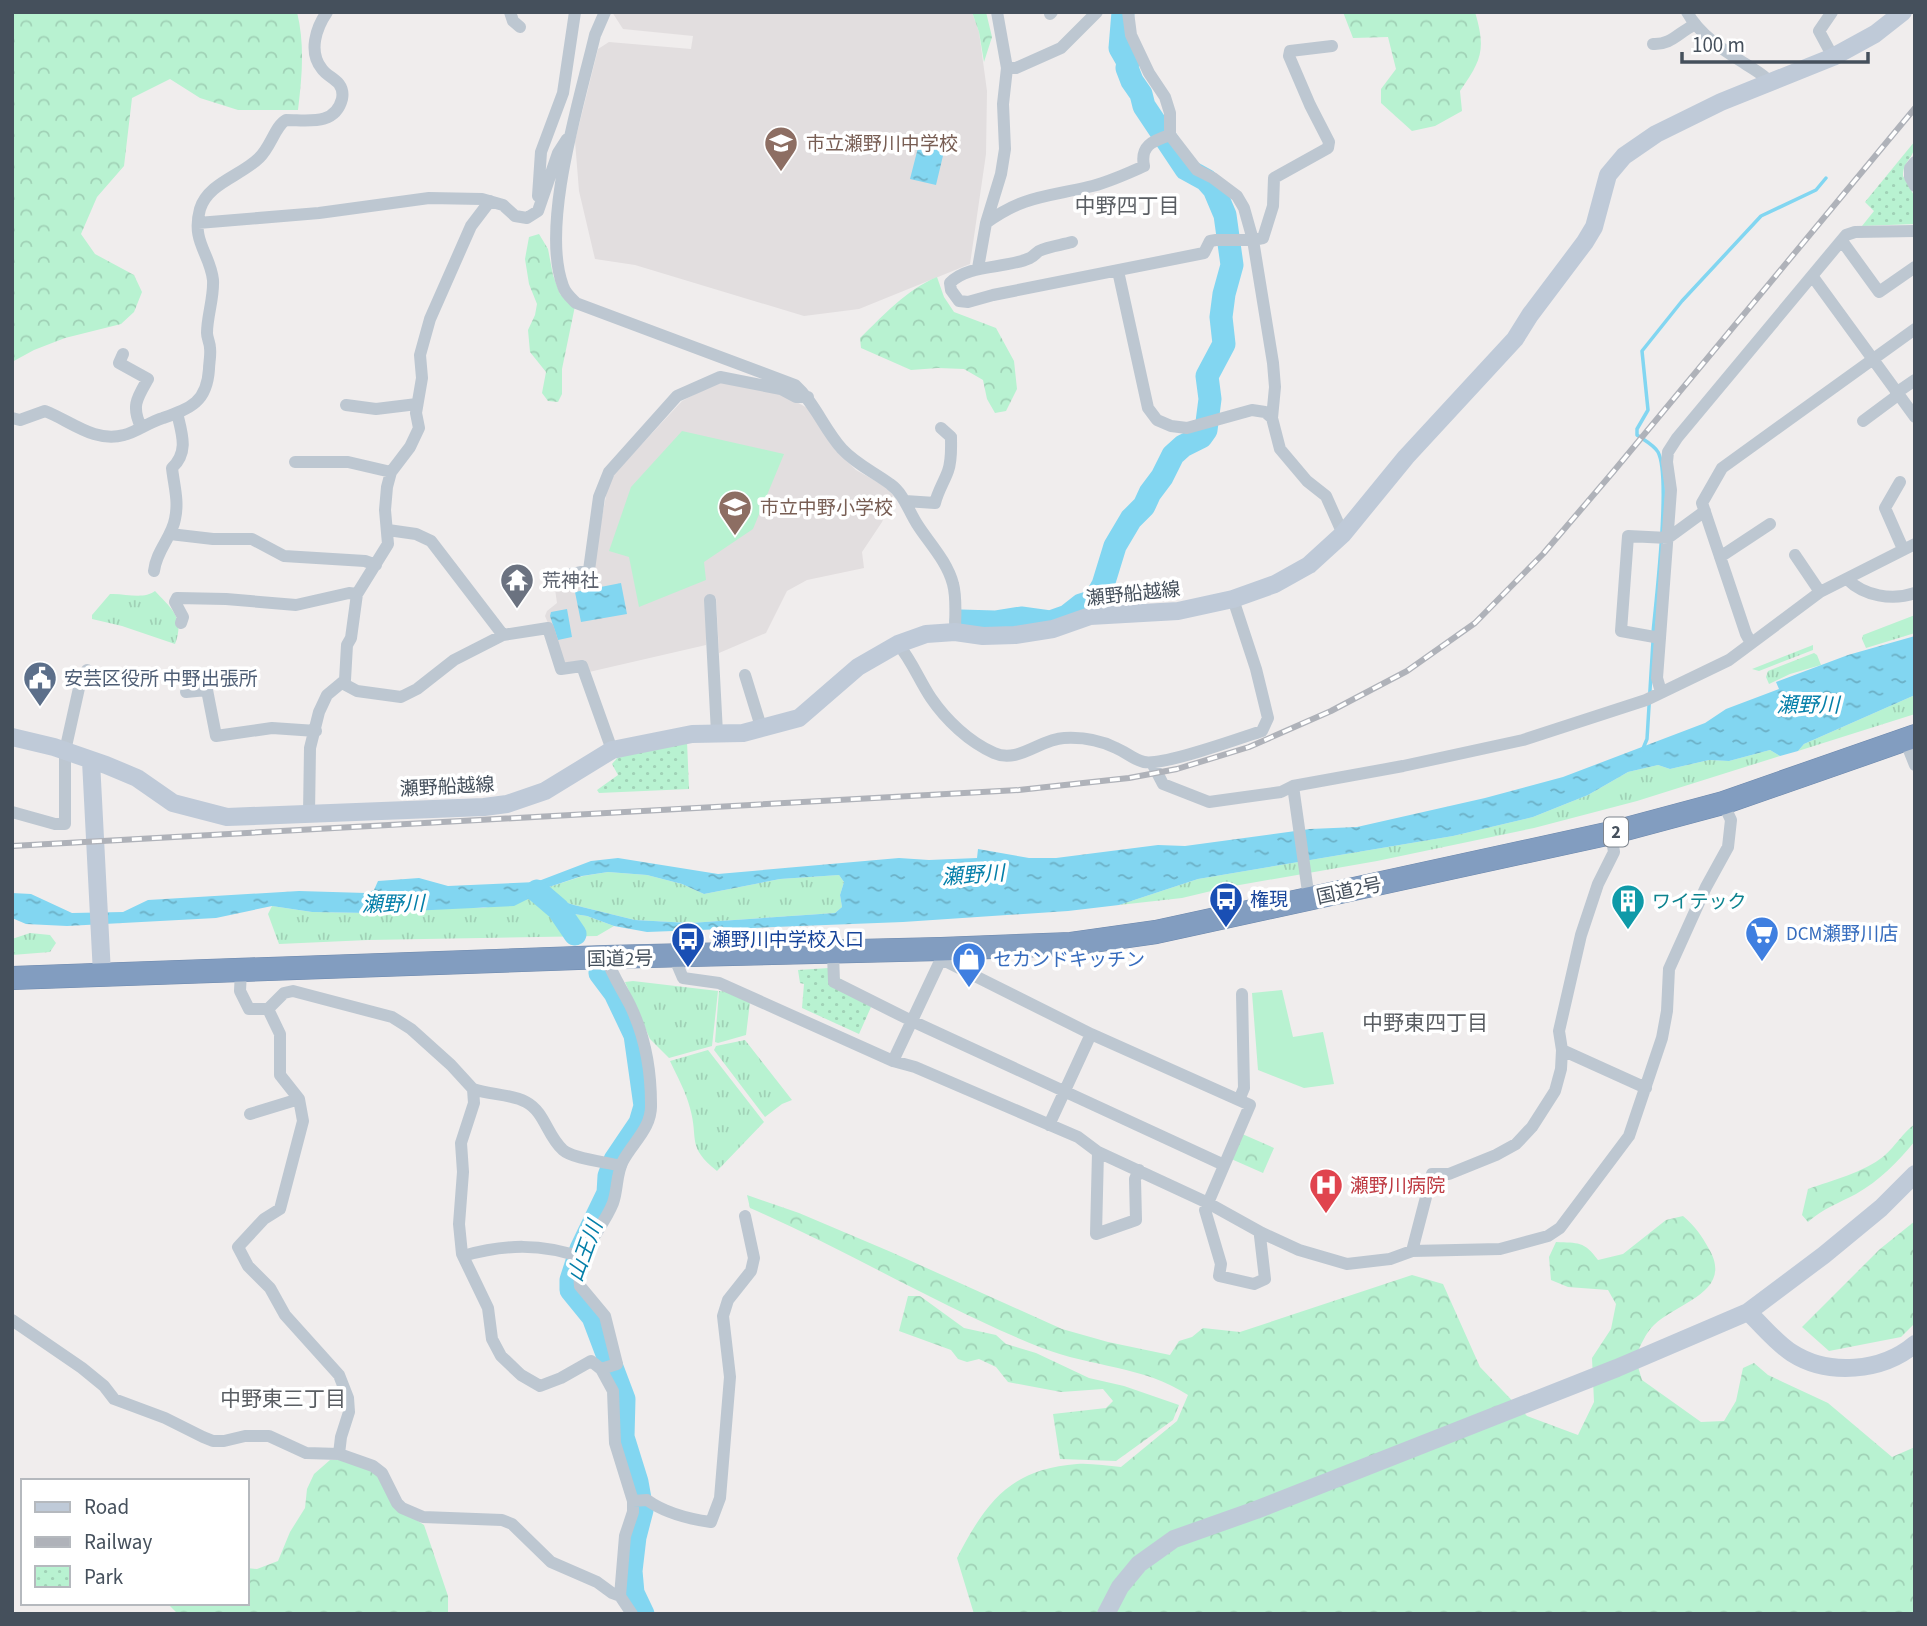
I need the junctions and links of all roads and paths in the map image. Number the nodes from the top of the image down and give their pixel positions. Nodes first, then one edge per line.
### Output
1 (327, 12) edge
2 (510, 12) edge
3 (575, 12) edge
4 (606, 12) edge
5 (997, 12) edge
6 (1076, 12) edge
7 (1097, 12) edge
8 (1128, 12) edge
9 (1687, 12) edge
10 (1832, 12) edge
11 (1903, 12) edge
12 (1085, 25) junction
13 (1694, 26) junction
14 (520, 27) dead end
15 (1653, 44) dead end
16 (1332, 46) dead end
17 (1833, 57) junction
18 (1007, 68) junction
19 (1770, 82) junction
20 (572, 130) junction
21 (1170, 135) junction
22 (1915, 162) edge
23 (1915, 186) edge
24 (490, 201) junction
25 (540, 204) junction
26 (198, 223) junction
27 (986, 223) junction
28 (1915, 231) edge
29 (1253, 240) junction
30 (1842, 241) junction
31 (1072, 242) dead end
32 (1915, 267) edge
33 (978, 268) junction
34 (1118, 271) junction
35 (1813, 277) junction
36 (1915, 329) edge
37 (123, 354) dead end
38 (1871, 360) junction
39 (1915, 380) edge
40 (1897, 394) junction
41 (808, 397) junction
42 (417, 404) junction
43 (346, 405) dead end
44 (177, 413) junction
45 (1915, 417) edge
46 (12, 418) edge
47 (1272, 418) junction
48 (1863, 421) dead end
49 (141, 427) junction
50 (941, 428) dead end
51 (295, 462) dead end
52 (391, 472) junction
53 (1900, 482) dead end
54 (905, 501) junction
55 (1705, 510) junction
56 (1770, 524) dead end
57 (388, 530) junction
58 (170, 534) junction
59 (1343, 534) junction
60 (1661, 538) junction
61 (1909, 547) edge
62 (1795, 555) dead end
63 (1720, 557) junction
64 (376, 565) junction
65 (154, 571) dead end
66 (555, 578) dead end
67 (1847, 579) junction
68 (1820, 592) junction
69 (1915, 593) edge
70 (357, 594) junction
71 (1233, 598) junction
72 (710, 600) dead end
73 (181, 623) dead end
74 (955, 632) junction
75 (503, 635) junction
76 (1653, 637) junction
77 (1751, 643) junction
78 (898, 644) junction
79 (87, 670) dead end
80 (745, 676) dead end
81 (342, 683) junction
82 (186, 692) dead end
83 (1655, 695) junction
84 (762, 730) junction
85 (316, 731) junction
86 (717, 733) junction
87 (12, 737) edge
88 (1910, 738) edge
89 (612, 750) junction
90 (65, 751) junction
91 (91, 761) junction
92 (1152, 763) junction
93 (1915, 765) edge
94 (1293, 786) junction
95 (1723, 803) junction
96 (12, 812) edge
97 (309, 814) junction
98 (1611, 833) junction
99 (1308, 888) junction
100 (833, 954) junction
101 (941, 954) junction
102 (606, 957) junction
103 (674, 957) junction
104 (241, 970) junction
105 (102, 974) junction
106 (12, 978) edge
107 (1242, 994) dead end
108 (268, 1009) junction
109 (912, 1021) junction
110 (1091, 1034) junction
111 (1562, 1050) junction
112 (893, 1061) junction
113 (1646, 1088) junction
114 (473, 1089) junction
115 (1065, 1090) junction
116 (299, 1099) junction
117 (1239, 1100) junction
118 (250, 1114) dead end
119 (1049, 1125) junction
120 (1098, 1152) junction
121 (617, 1165) junction
122 (1224, 1165) junction
123 (1139, 1170) junction
124 (1915, 1174) edge
125 (1208, 1203) junction
126 (745, 1216) dead end
127 (1262, 1233) junction
128 (1412, 1251) junction
129 (463, 1256) junction
130 (579, 1257) junction
131 (1748, 1312) junction
132 (12, 1320) edge
133 (1915, 1345) edge
134 (602, 1369) junction
135 (339, 1454) junction
136 (638, 1501) junction
137 (620, 1596) junction
138 (632, 1614) edge
139 (1107, 1614) edge

1 - 26 street
2 - 14 street
3 - 25 street
4 - 20 street
5 - 18 street
6 - 12 street
7 - 12 street
8 - 21 street
9 - 13 street
10 - 17 street
11 - 17 main road, 瀬野船越線
12 - 18 street
13 - 15 street
13 - 19 street
16 - 29 street
17 - 19 main road, 瀬野船越線
18 - 27 street
19 - 59 main road, 瀬野船越線
20 - 25 street
20 - 41 street
21 - 27 street
21 - 29 street
22 - 23 street
24 - 25 street
24 - 26 street
24 - 42 street
26 - 44 street
27 - 33 street
28 - 30 street
29 - 34 street
29 - 47 street
30 - 32 street
30 - 35 street
31 - 33 street
33 - 34 street
34 - 47 street
35 - 38 street
35 - 60 street
36 - 38 street
37 - 49 street
38 - 40 street
38 - 55 street
39 - 40 street
40 - 45 street
40 - 48 street
41 - 54 street
41 - 66 street
42 - 43 street
42 - 52 street
44 - 49 street
44 - 58 street
46 - 49 street
47 - 59 street
50 - 54 street
51 - 52 street
52 - 57 street
53 - 61 street
54 - 74 street
55 - 60 street
55 - 63 street
56 - 63 street
57 - 64 street
57 - 75 street
58 - 64 street
58 - 65 street
59 - 71 main road, 瀬野船越線
60 - 76 street
60 - 76 street
61 - 67 street
62 - 68 street
63 - 77 street
64 - 70 street
67 - 68 street
67 - 69 street
68 - 77 street
70 - 73 street
70 - 81 street
71 - 74 main road, 瀬野船越線
71 - 92 street
72 - 86 street
74 - 78 main road, 瀬野船越線
75 - 81 street
75 - 89 street
76 - 83 street
77 - 83 street
78 - 84 main road, 瀬野船越線
78 - 92 street
79 - 90 street
80 - 84 street
81 - 85 street
82 - 85 street
83 - 94 street
84 - 86 main road, 瀬野船越線
85 - 97 street
86 - 89 main road, 瀬野船越線
87 - 90 main road, 瀬野船越線
88 - 93 street
88 - 95 highway, 国道2号 / 2
89 - 97 main road, 瀬野船越線
90 - 91 main road, 瀬野船越線
90 - 96 street
91 - 97 main road, 瀬野船越線
91 - 105 main road
92 - 94 street
94 - 99 street
95 - 98 highway, 国道2号 / 2
95 - 113 street
98 - 99 highway, 国道2号 / 2
98 - 111 street
99 - 101 highway, 国道2号 / 2
100 - 101 highway, 国道2号 / 2
100 - 103 highway, 国道2号 / 2
100 - 109 street
101 - 109 street
101 - 110 street
102 - 103 highway, 国道2号 / 2
102 - 104 highway, 国道2号 / 2
102 - 121 street
103 - 112 street
104 - 105 highway, 国道2号 / 2
104 - 108 street
105 - 106 highway, 国道2号 / 2
107 - 117 street
108 - 114 street
108 - 116 street
109 - 112 street
109 - 115 street
110 - 115 street
110 - 117 street
111 - 113 street
111 - 128 street
112 - 119 street
113 - 128 street
114 - 121 street
114 - 129 street
115 - 119 street
115 - 122 street
116 - 118 street
116 - 135 street
117 - 122 street
119 - 120 street
120 - 123 street
120 - 123 street
121 - 130 street
122 - 125 street
123 - 125 street
124 - 131 main road
125 - 127 street
125 - 127 street
126 - 136 street
127 - 128 street
129 - 130 street
129 - 134 street
130 - 134 street
131 - 133 main road
131 - 139 main road
132 - 135 street
134 - 136 street
135 - 137 street
136 - 137 street
137 - 138 street

